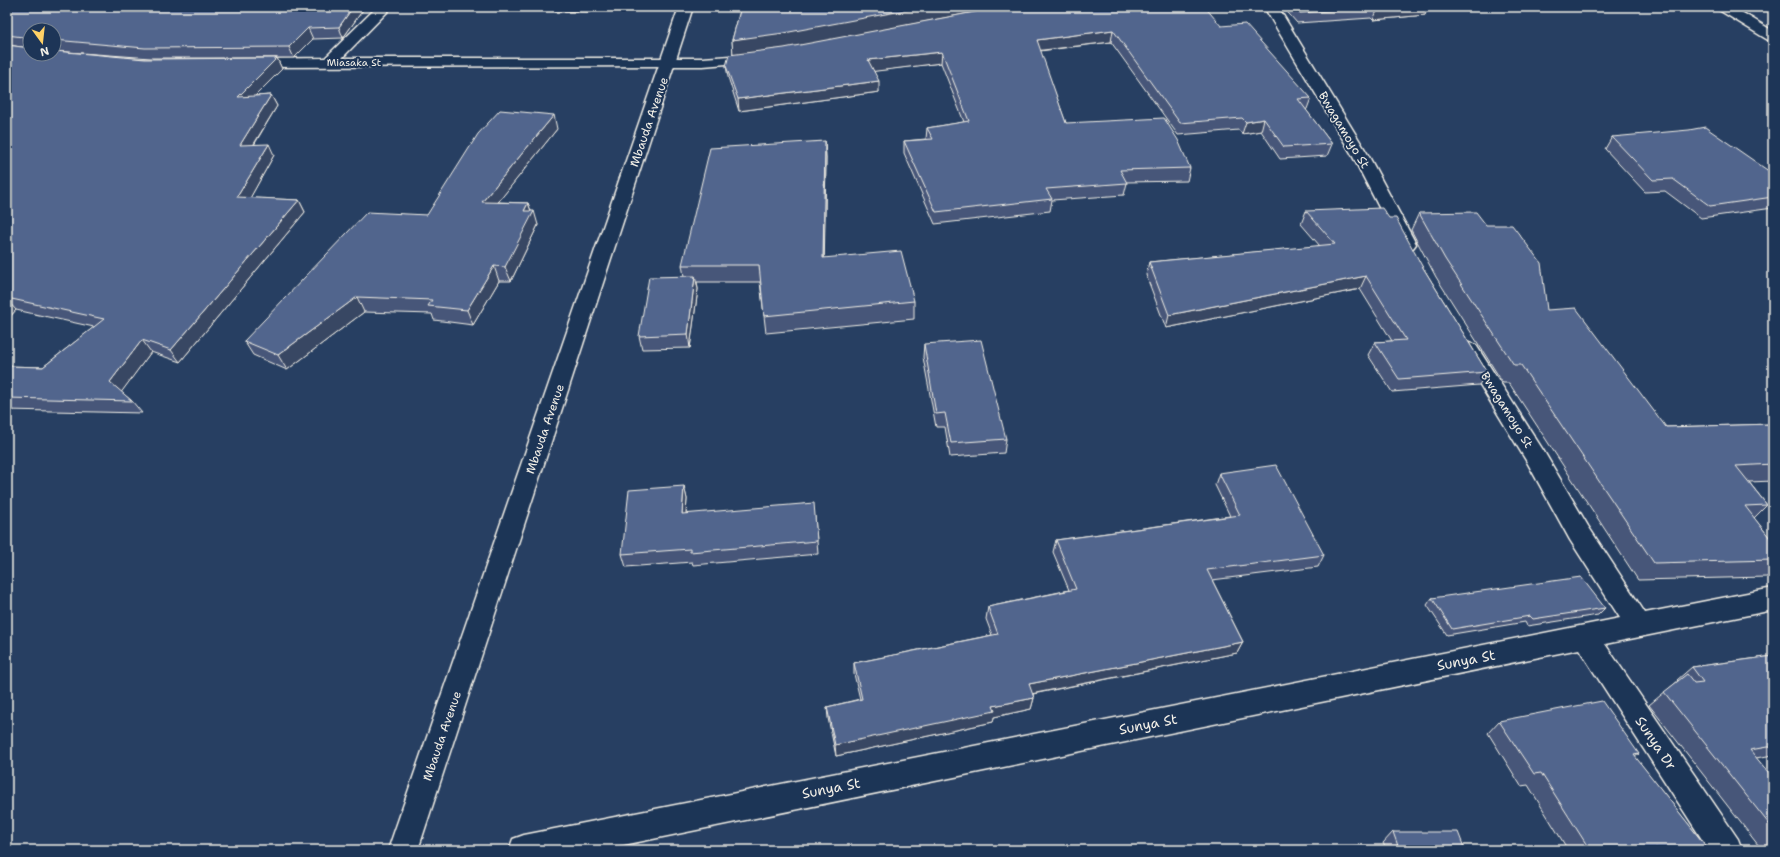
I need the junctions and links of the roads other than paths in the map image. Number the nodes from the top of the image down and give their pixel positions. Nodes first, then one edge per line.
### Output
1 (385, 7) edge
2 (686, 7) edge
3 (1271, 7) edge
4 (1724, 7) edge
5 (1773, 37) edge
6 (770, 56) edge
7 (330, 62) junction
8 (669, 62) junction
9 (239, 63) edge
10 (1415, 257) edge
11 (1458, 331) edge
12 (1773, 599) edge
13 (1638, 625) junction
14 (1585, 636) junction
15 (403, 850) edge
16 (524, 850) edge
17 (1727, 850) edge

1 - 7 street
2 - 8 street, Mbauda Avenue
3 - 10 street, Bwagamoyo St
4 - 5 street
6 - 8 street, Miasaka St
7 - 8 street, Miasaka St
7 - 9 street, Miasaka St
8 - 15 street, Mbauda Avenue
11 - 13 street, Bwagamoyo St
12 - 13 street, Sunya St
13 - 14 street, Sunya St
14 - 16 street, Sunya St
14 - 17 street, Sunya Dr

